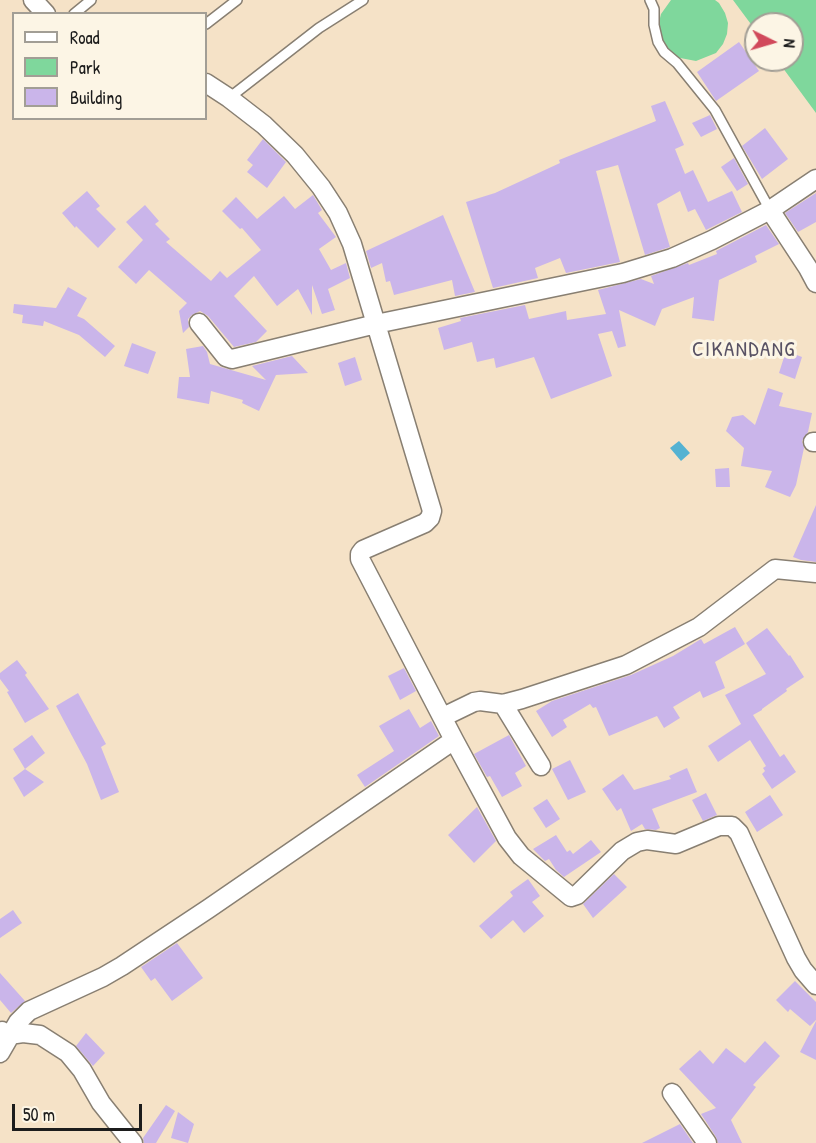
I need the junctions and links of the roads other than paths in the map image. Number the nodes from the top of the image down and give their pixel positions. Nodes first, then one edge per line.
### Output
1 (33, 0) edge
2 (91, 0) edge
3 (237, 0) edge
4 (363, 0) edge
5 (650, 0) edge
6 (44, 12) edge
7 (76, 12) edge
8 (207, 23) edge
9 (207, 84) edge
10 (229, 98) junction
11 (816, 178) edge
12 (770, 210) junction
13 (816, 283) edge
14 (199, 323) dead end
15 (376, 324) junction
16 (816, 573) edge
17 (503, 704) junction
18 (443, 717) junction
19 (454, 740) junction
20 (541, 766) dead end
21 (816, 985) edge
22 (5, 1032) edge
23 (0, 1053) edge
24 (672, 1093) dead end
25 (133, 1143) edge
26 (707, 1143) edge

1 - 6 street
2 - 7 lane
3 - 8 lane
4 - 10 lane
5 - 12 lane
9 - 10 street
10 - 15 street
11 - 12 street
12 - 13 street
12 - 15 street
14 - 15 street
15 - 18 street
16 - 17 street
17 - 18 street
17 - 20 street
18 - 19 street
19 - 21 street
19 - 22 street
22 - 23 street
22 - 25 street
24 - 26 street

